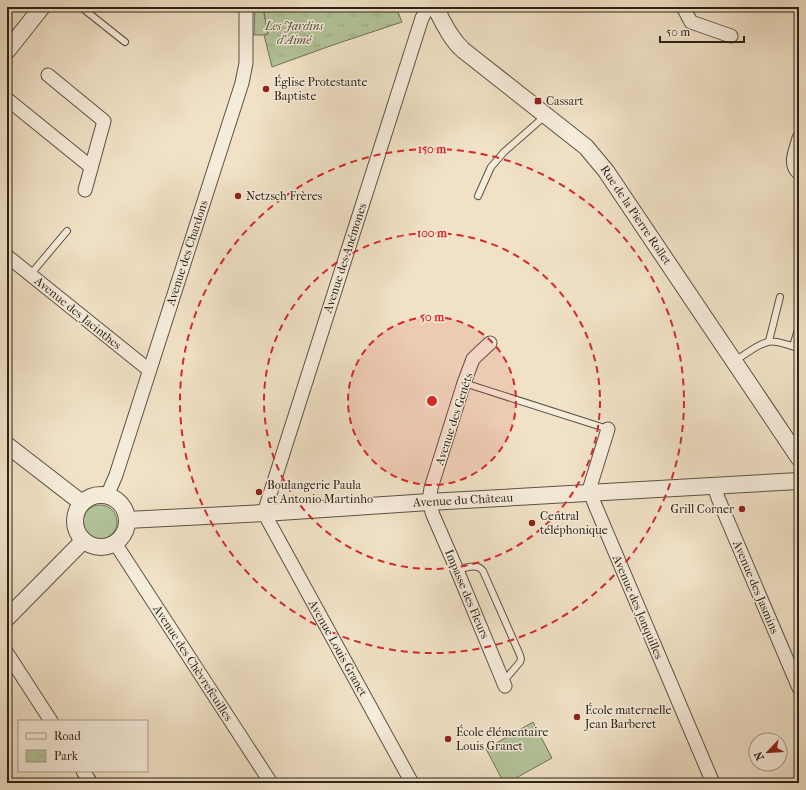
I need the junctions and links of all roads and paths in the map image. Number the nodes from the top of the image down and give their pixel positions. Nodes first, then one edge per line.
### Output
1 (42, 7) edge
2 (81, 7) edge
3 (246, 7) edge
4 (434, 7) edge
5 (683, 7) edge
6 (732, 36) dead end
7 (125, 42) dead end
8 (7, 51) edge
9 (48, 75) dead end
10 (7, 100) edge
11 (546, 115) junction
12 (799, 138) edge
13 (91, 167) junction
14 (799, 173) edge
15 (85, 190) dead end
16 (478, 196) dead end
17 (67, 231) dead end
18 (7, 256) edge
19 (30, 275) junction
20 (780, 296) dead end
21 (799, 326) edge
22 (769, 341) junction
23 (490, 343) dead end
24 (796, 347) edge
25 (734, 362) junction
26 (149, 370) junction
27 (464, 383) junction
28 (608, 428) joint
29 (7, 445) edge
30 (799, 458) edge
31 (799, 481) edge
32 (714, 486) junction
33 (590, 492) junction
34 (107, 496) junction
35 (429, 502) junction
36 (82, 503) junction
37 (264, 513) junction
38 (127, 520) junction
39 (83, 541) junction
40 (115, 543) junction
41 (457, 570) junction
42 (7, 618) edge
43 (7, 653) edge
44 (504, 684) joint
45 (799, 688) edge
46 (50, 720) edge
47 (84, 772) edge
48 (91, 783) edge
49 (271, 783) edge
50 (412, 783) edge
51 (713, 783) edge

1 - 8 street
2 - 7 lane
3 - 26 street, Avenue des Chardons
4 - 11 street, Rue de la Pierre Rollet
4 - 37 street, Avenue des Anémones
5 - 6 street
9 - 13 street
10 - 13 street
11 - 16 lane
11 - 25 street, Rue de la Pierre Rollet
12 - 14 street
13 - 15 street
17 - 19 lane
18 - 19 street, Avenue des Jacinthes
19 - 26 street, Avenue des Jacinthes
20 - 22 lane
21 - 24 lane
22 - 24 lane
22 - 25 lane
23 - 27 street, Avenue des Genêts
25 - 30 street, Rue de la Pierre Rollet
26 - 34 street, Avenue des Chardons
27 - 28 lane
27 - 35 street, Avenue des Genêts
28 - 33 street
29 - 36 street
31 - 32 street, Avenue du Château
32 - 33 street, Avenue du Château
32 - 45 street, Avenue des Jasmins
33 - 35 street, Avenue du Château
33 - 51 street, Avenue des Jonquilles
34 - 36 street
34 - 38 street
35 - 37 street, Avenue du Château
35 - 41 street, Impasse des Fleurs
36 - 39 street
37 - 38 street, Avenue du Château
37 - 50 street, Avenue Louis Granet
38 - 40 street
39 - 40 street
39 - 42 street
40 - 49 street, Avenue des Chèvrefeuilles
41 - 44 street, Impasse des Fleurs
41 - 44 lane
43 - 46 street
47 - 48 street

